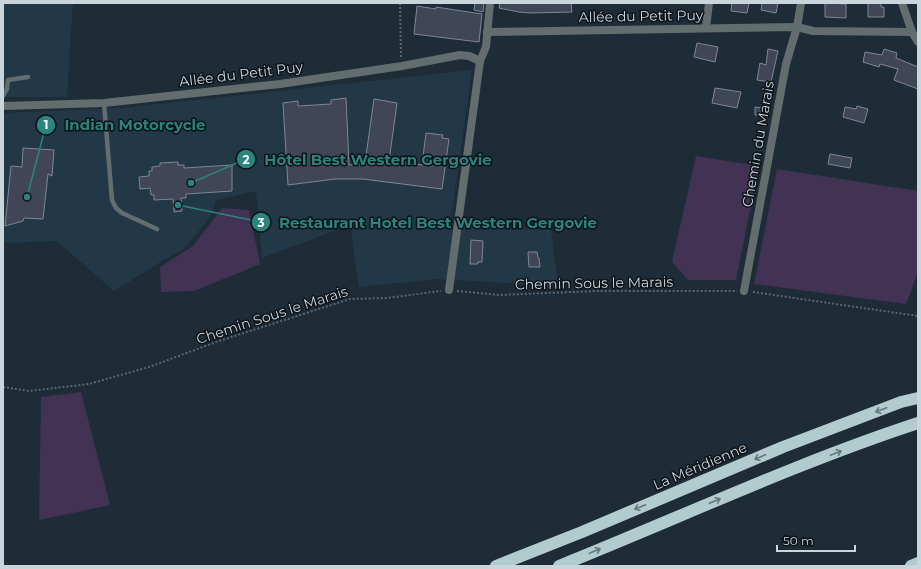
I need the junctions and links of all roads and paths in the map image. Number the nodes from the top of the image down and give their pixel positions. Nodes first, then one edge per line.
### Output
1 (400, 3) edge
2 (490, 3) edge
3 (709, 3) edge
4 (801, 3) edge
5 (902, 3) edge
6 (796, 27) junction
7 (706, 28) junction
8 (487, 32) junction
9 (912, 32) junction
10 (918, 42) edge
11 (480, 61) junction
12 (402, 66) junction
13 (28, 77) dead end
14 (3, 96) edge
15 (104, 103) junction
16 (3, 106) edge
17 (157, 229) dead end
18 (450, 290) junction
19 (744, 291) junction
20 (918, 316) edge
21 (3, 387) edge
22 (918, 398) edge
23 (918, 423) edge
24 (918, 563) edge
25 (496, 566) edge
26 (559, 566) edge
27 (911, 566) edge

1 - 12 path
2 - 8 street
3 - 7 street
4 - 6 street, Chemin du Marais
5 - 9 street
6 - 7 street, Allée du Petit Puy
6 - 9 street, Allée du Petit Puy
6 - 19 street, Chemin du Marais
7 - 8 street, Allée du Petit Puy
8 - 11 street
9 - 10 street
11 - 12 street, Allée du Petit Puy
11 - 18 street
12 - 15 street, Allée du Petit Puy
13 - 14 lane
15 - 16 street, Allée du Petit Puy
15 - 17 lane
18 - 19 path, Chemin Sous le Marais
18 - 21 path, Chemin Sous le Marais
19 - 20 path, Chemin Sous le Marais
22 -> 25 highway, La Méridienne
26 -> 23 highway
24 - 27 highway

